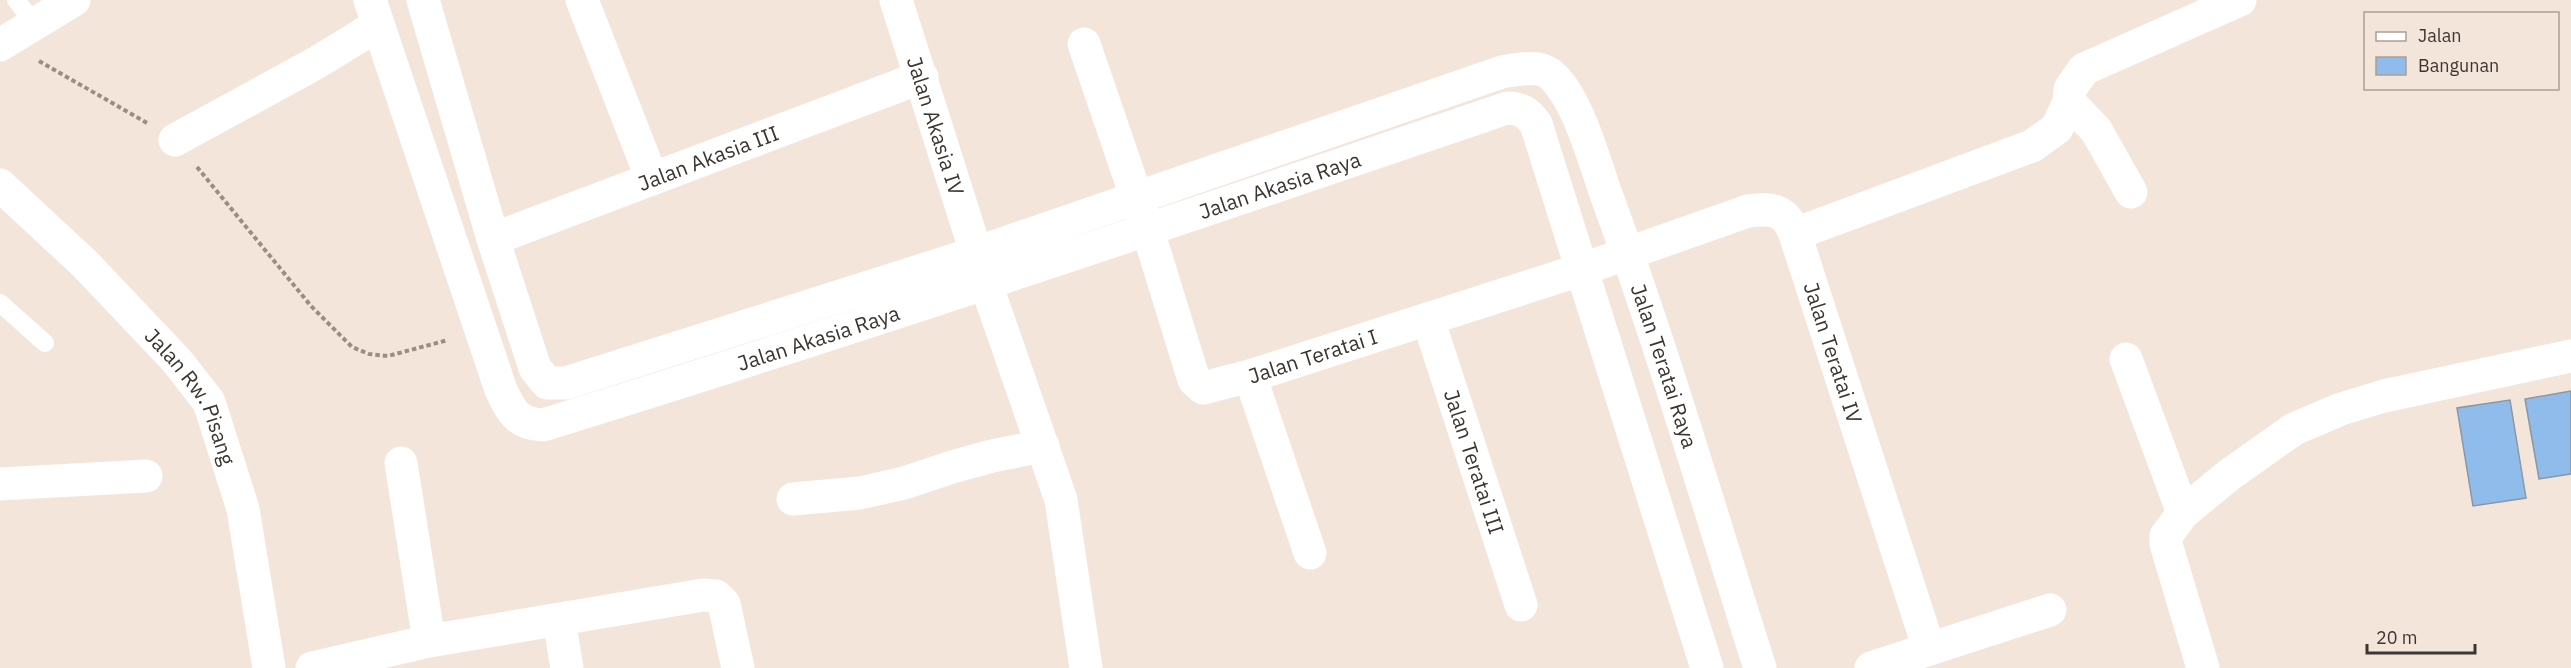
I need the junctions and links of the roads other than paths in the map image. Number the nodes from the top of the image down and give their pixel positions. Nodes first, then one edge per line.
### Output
1 (74, 0) edge
2 (423, 0) edge
3 (582, 0) edge
4 (896, 0) edge
5 (2240, 0) edge
6 (25, 11) edge
7 (374, 12) edge
8 (2, 41) edge
9 (1084, 44) dead end
10 (1550, 73) joint
11 (922, 77) junction
12 (2069, 102) junction
13 (175, 140) road end
14 (652, 179) junction
15 (0, 185) edge
16 (2131, 192) dead end
17 (1136, 197) junction
18 (1148, 231) junction
19 (1795, 234) junction
20 (493, 239) junction
21 (976, 252) junction
22 (1628, 254) junction
23 (1583, 269) junction
24 (986, 284) junction
25 (0, 303) edge
26 (1428, 319) junction
27 (520, 321) junction
28 (481, 332) junction
29 (45, 343) dead end
30 (2571, 356) edge
31 (2126, 359) dead end
32 (1250, 376) junction
33 (1043, 446) junction
34 (401, 463) dead end
35 (146, 476) dead end
36 (0, 484) edge
37 (793, 499) dead end
38 (2183, 513) junction
39 (1310, 553) dead end
40 (1521, 605) dead end
41 (2050, 610) dead end
42 (559, 620) junction
43 (429, 640) junction
44 (1929, 649) junction
45 (269, 668) edge
46 (312, 668) edge
47 (567, 668) edge
48 (738, 668) edge
49 (1086, 668) edge
50 (1707, 668) edge
51 (1760, 668) edge
52 (1871, 668) edge
53 (2203, 668) edge

1 - 6 street
2 - 20 street, Jalan Akasia Raya
3 - 14 street
4 - 11 street, Jalan Akasia IV
5 - 12 street
6 - 8 street
7 - 13 street
7 - 28 street, Jalan Akasia Raya
9 - 17 street, Jalan Teratai I
10 - 17 street, Jalan Akasia Raya
10 - 22 street, Jalan Teratai Raya
11 - 14 street, Jalan Akasia III
11 - 21 street, Jalan Akasia IV
12 - 16 street
12 - 19 street
14 - 20 street, Jalan Akasia III
15 - 45 street, Jalan Rw. Pisang
17 - 18 street, Jalan Teratai I
17 - 21 street, Jalan Akasia Raya
18 - 23 street, Jalan Akasia Raya
18 - 24 street, Jalan Akasia Raya
18 - 32 street, Jalan Teratai I
19 - 22 street, Jalan Teratai IV
19 - 44 street, Jalan Teratai IV
20 - 27 street, Jalan Akasia Raya
21 - 24 street, Jalan Akasia IV
21 - 27 street, Jalan Akasia Raya
22 - 23 street, Jalan Teratai I
22 - 51 street, Jalan Teratai Raya
23 - 26 street, Jalan Teratai I
23 - 50 street
24 - 28 street, Jalan Akasia Raya
24 - 33 street, Jalan Akasia IV
25 - 29 lane
26 - 32 street, Jalan Teratai I
26 - 40 street, Jalan Teratai III
27 - 28 street
30 - 38 street
31 - 38 street
32 - 39 street
33 - 37 street
33 - 49 street, Jalan Akasia IV
34 - 43 street
35 - 36 street
38 - 53 street
41 - 44 street
42 - 43 street
42 - 47 street
42 - 48 street
43 - 46 street
44 - 52 street

